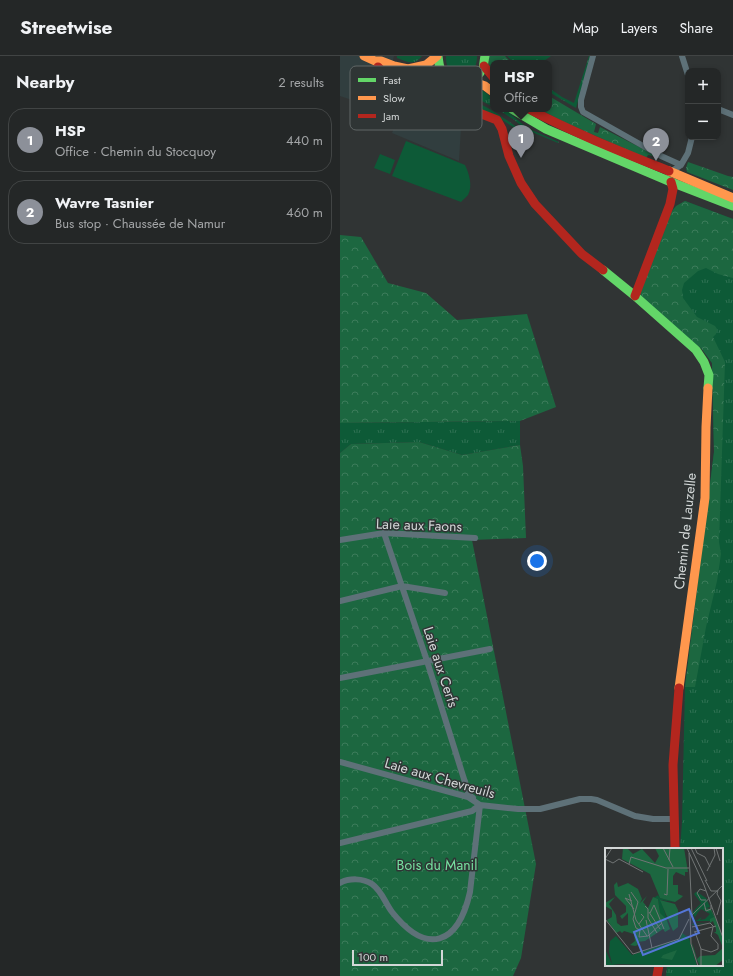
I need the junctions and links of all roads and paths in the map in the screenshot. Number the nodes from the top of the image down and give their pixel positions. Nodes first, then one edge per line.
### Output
1 (364, 56) edge
2 (437, 56) edge
3 (485, 56) edge
4 (593, 56) edge
5 (682, 56) edge
6 (376, 64) junction
7 (381, 66) edge
8 (397, 66) edge
9 (422, 66) edge
10 (439, 66) edge
11 (484, 66) junction
12 (686, 68) edge
13 (482, 71) edge
14 (490, 73) edge
15 (721, 110) edge
16 (517, 112) edge
17 (535, 112) edge
18 (482, 114) edge
19 (733, 115) edge
20 (691, 140) edge
21 (681, 165) junction
22 (669, 173) junction
23 (671, 182) junction
24 (686, 184) junction
25 (733, 198) edge
26 (670, 204) junction
27 (733, 206) edge
28 (635, 296) junction
29 (384, 533) junction
30 (475, 538) dead end
31 (340, 540) edge
32 (402, 586) junction
33 (445, 594) dead end
34 (340, 601) edge
35 (490, 649) dead end
36 (427, 660) junction
37 (340, 678) edge
38 (340, 762) edge
39 (480, 805) junction
40 (675, 820) junction
41 (340, 843) edge
42 (675, 848) edge
43 (340, 875) edge
44 (341, 882) edge
45 (659, 966) edge
46 (658, 976) edge

1 - 6 street
2 - 9 street
2 - 10 street
3 - 11 street
4 - 21 street
5 - 12 street
6 - 7 street
6 - 8 street
11 - 13 street
11 - 14 street
15 - 19 street
16 - 23 street
17 - 22 street
18 - 28 street, Chemin de Lauzelle
20 - 21 street
21 - 22 street
21 - 24 street
22 - 24 street
23 - 24 street
23 - 26 street
24 - 25 street
24 - 26 street
24 - 27 street
26 - 28 street
28 - 40 street, Chemin de Lauzelle
29 - 30 street, Laie aux Faons
29 - 31 street, Laie aux Faons
29 - 32 street, Laie aux Cerfs
32 - 33 street
32 - 34 street
32 - 36 street, Laie aux Cerfs
35 - 36 street
36 - 37 street
36 - 39 street, Laie aux Cerfs
38 - 39 street, Laie aux Chevreuils
39 - 40 street, Laie aux Chevreuils
39 - 41 street
39 - 44 street
40 - 42 street, Chemin de Lauzelle
43 - 44 street
45 - 46 street

